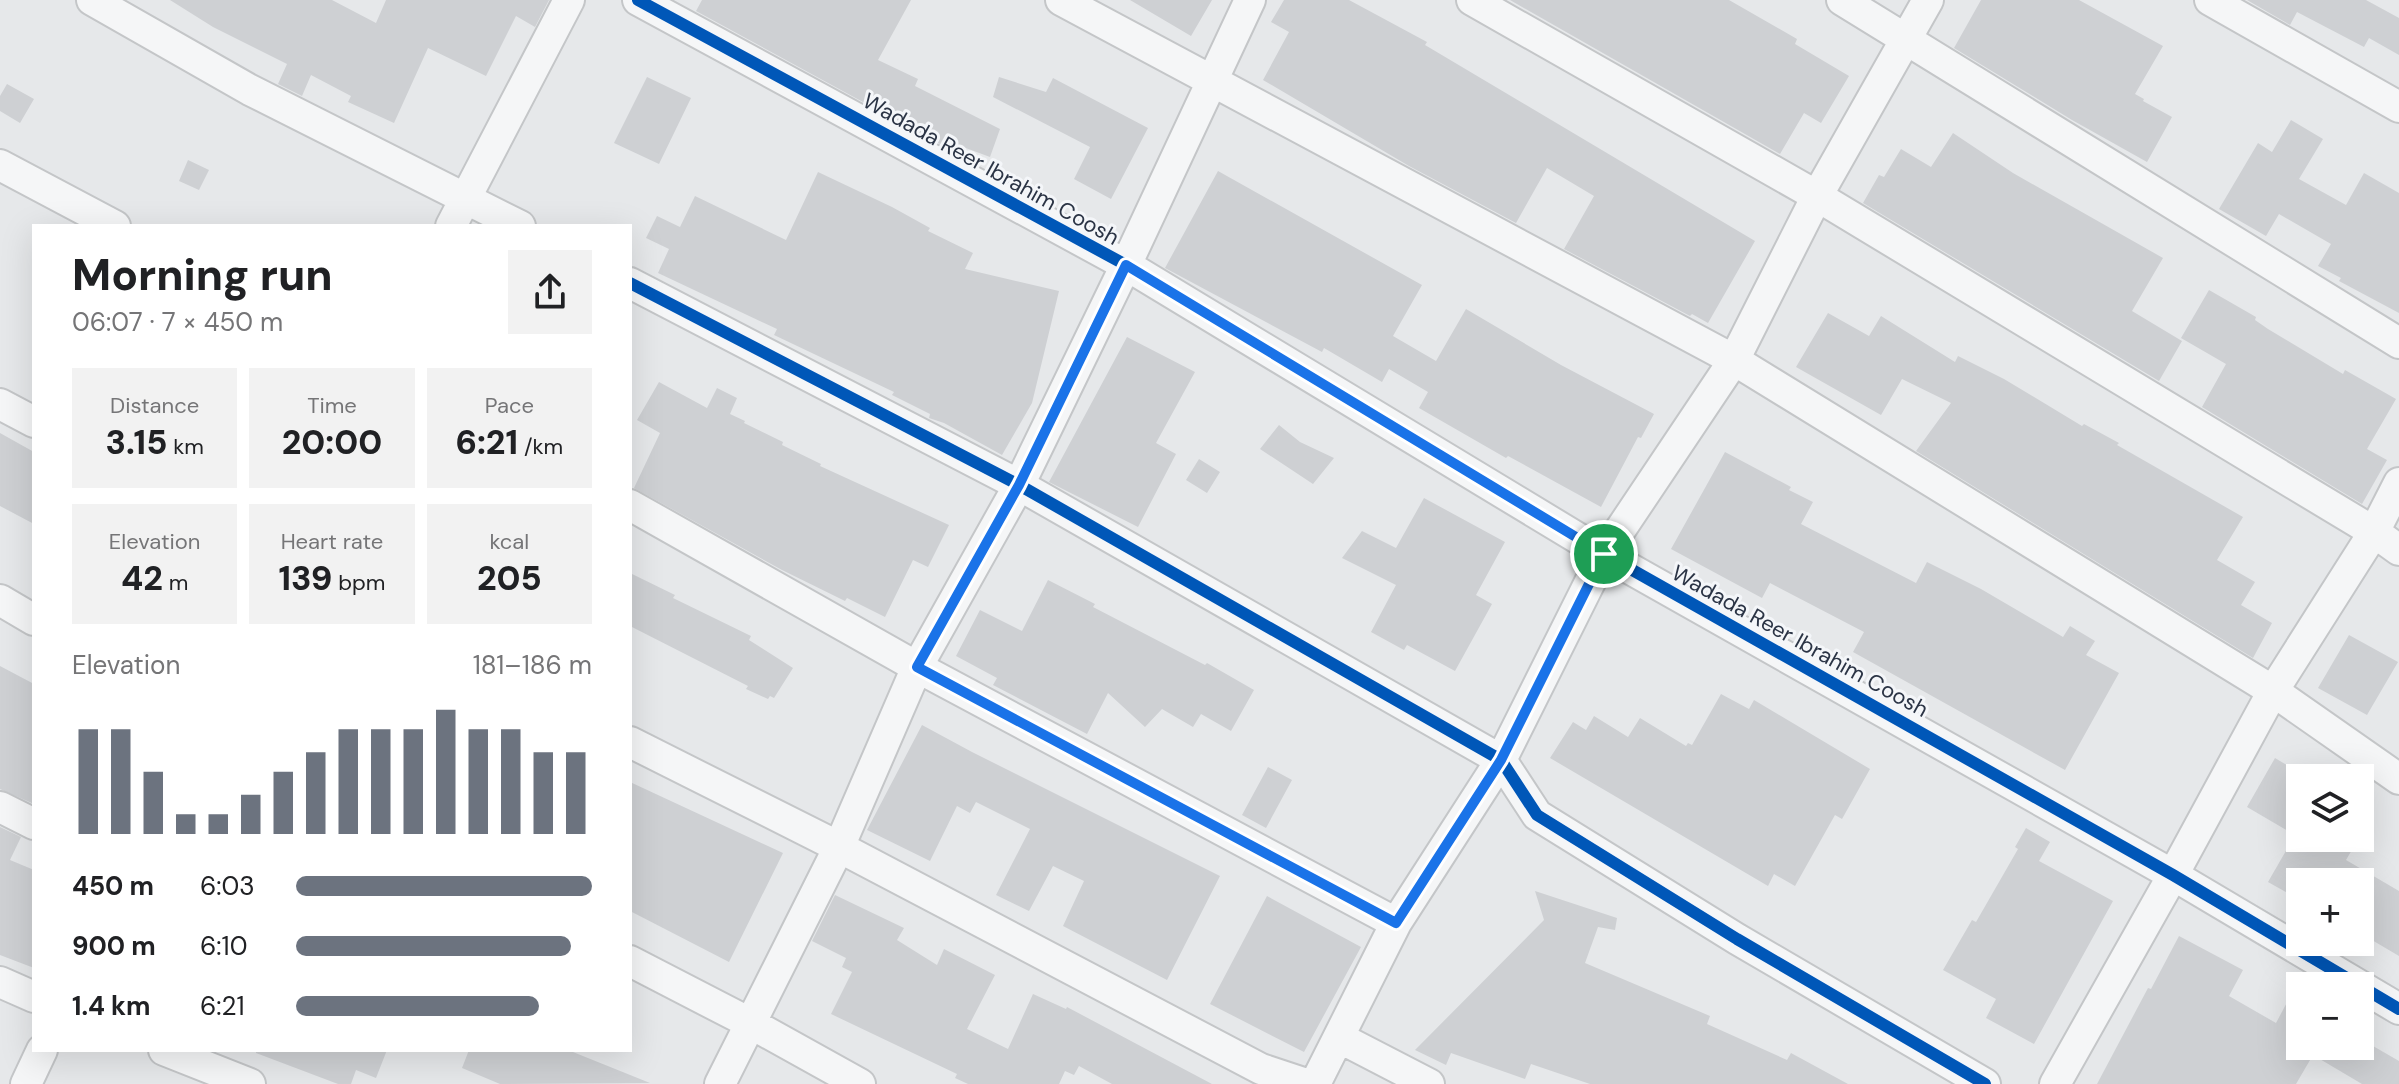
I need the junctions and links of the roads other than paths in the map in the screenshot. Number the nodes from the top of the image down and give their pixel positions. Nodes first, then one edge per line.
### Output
1 (92, 0) edge
2 (569, 0) edge
3 (638, 0) edge
4 (1061, 0) edge
5 (1250, 0) edge
6 (1472, 0) edge
7 (1842, 0) edge
8 (1928, 0) edge
9 (2210, 0) edge
10 (1904, 39) junction
11 (1211, 80) junction
12 (2399, 107) edge
13 (0, 165) edge
14 (1817, 196) junction
15 (465, 197) junction
16 (111, 224) edge
17 (452, 224) edge
18 (516, 224) edge
19 (1126, 265) junction
20 (632, 284) edge
21 (2399, 343) edge
22 (1734, 360) junction
23 (0, 404) edge
24 (32, 421) edge
25 (2399, 483) edge
26 (1019, 485) junction
27 (632, 506) edge
28 (2374, 532) junction
29 (2399, 550) edge
30 (1604, 554) junction
31 (0, 600) edge
32 (32, 619) edge
33 (917, 667) junction
34 (2273, 691) junction
35 (632, 743) edge
36 (1501, 760) junction
37 (2399, 779) edge
38 (0, 807) edge
39 (32, 823) edge
40 (839, 847) junction
41 (2173, 875) junction
42 (1396, 923) junction
43 (632, 962) edge
44 (669, 981) junction
45 (0, 982) edge
46 (632, 987) edge
47 (32, 996) edge
48 (2399, 1009) edge
49 (750, 1023) junction
50 (1340, 1038) junction
51 (41, 1052) edge
52 (169, 1052) edge
53 (26, 1084) edge
54 (250, 1084) edge
55 (720, 1084) edge
56 (860, 1084) edge
57 (1306, 1084) edge
58 (1315, 1084) edge
59 (1429, 1084) edge
60 (1985, 1084) edge
61 (2055, 1084) edge

1 - 15 street
2 - 15 street
3 - 19 street, Wadada Reer Ibrahim Coosh
4 - 11 street
5 - 11 street
6 - 14 street
7 - 10 street
8 - 10 street
9 - 12 street
10 - 14 street
10 - 21 street
11 - 19 street
11 - 22 street
13 - 16 street
14 - 22 street
14 - 28 street
15 - 17 street
15 - 18 street
19 - 26 street
19 - 30 street, Wadada Reer Ibrahim Coosh
20 - 26 street
22 - 30 street
22 - 34 street
23 - 24 street
25 - 28 street
26 - 33 street
26 - 36 street
27 - 33 street
28 - 29 street
28 - 34 street
30 - 36 street
30 - 41 street, Wadada Reer Ibrahim Coosh
31 - 32 street
33 - 40 street
33 - 42 street
34 - 37 street
34 - 41 street
35 - 40 street
36 - 42 street
36 - 60 street
38 - 39 street
40 - 49 street
40 - 57 street
41 - 48 street, Wadada Reer Ibrahim Coosh
41 - 61 street
42 - 50 street
43 - 44 street
44 - 46 street
44 - 49 street
45 - 47 street
49 - 55 street
49 - 56 street
50 - 58 street
50 - 59 street
51 - 53 street
52 - 54 street

